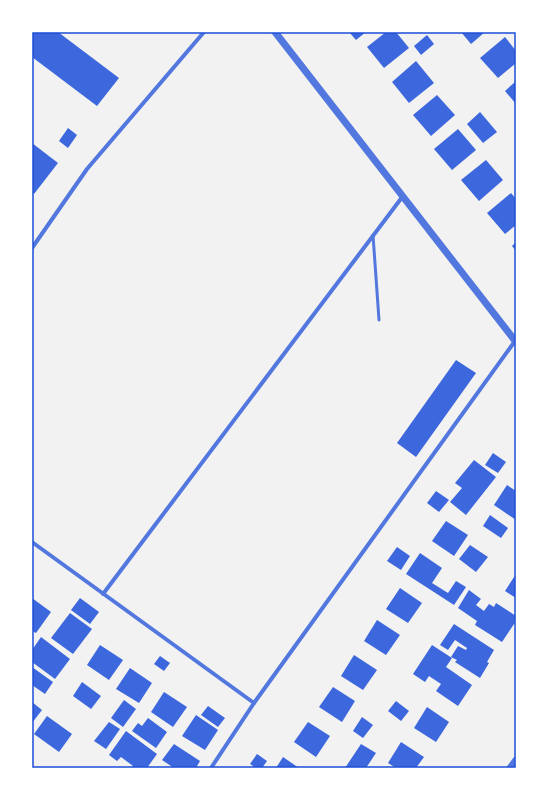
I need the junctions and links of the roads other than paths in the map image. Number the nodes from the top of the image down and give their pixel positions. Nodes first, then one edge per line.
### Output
1 (204, 32) edge
2 (275, 32) edge
3 (403, 196) junction
4 (373, 235) junction
5 (32, 248) edge
6 (379, 320) dead end
7 (516, 341) edge
8 (32, 542) edge
9 (104, 594) junction
10 (254, 703) junction
11 (516, 760) edge
12 (211, 768) edge
13 (510, 768) edge

1 - 5 street
2 - 3 street
3 - 4 street
3 - 7 street
4 - 6 lane
4 - 9 street
7 - 10 street
8 - 9 street
9 - 10 street
10 - 12 street
11 - 13 street

